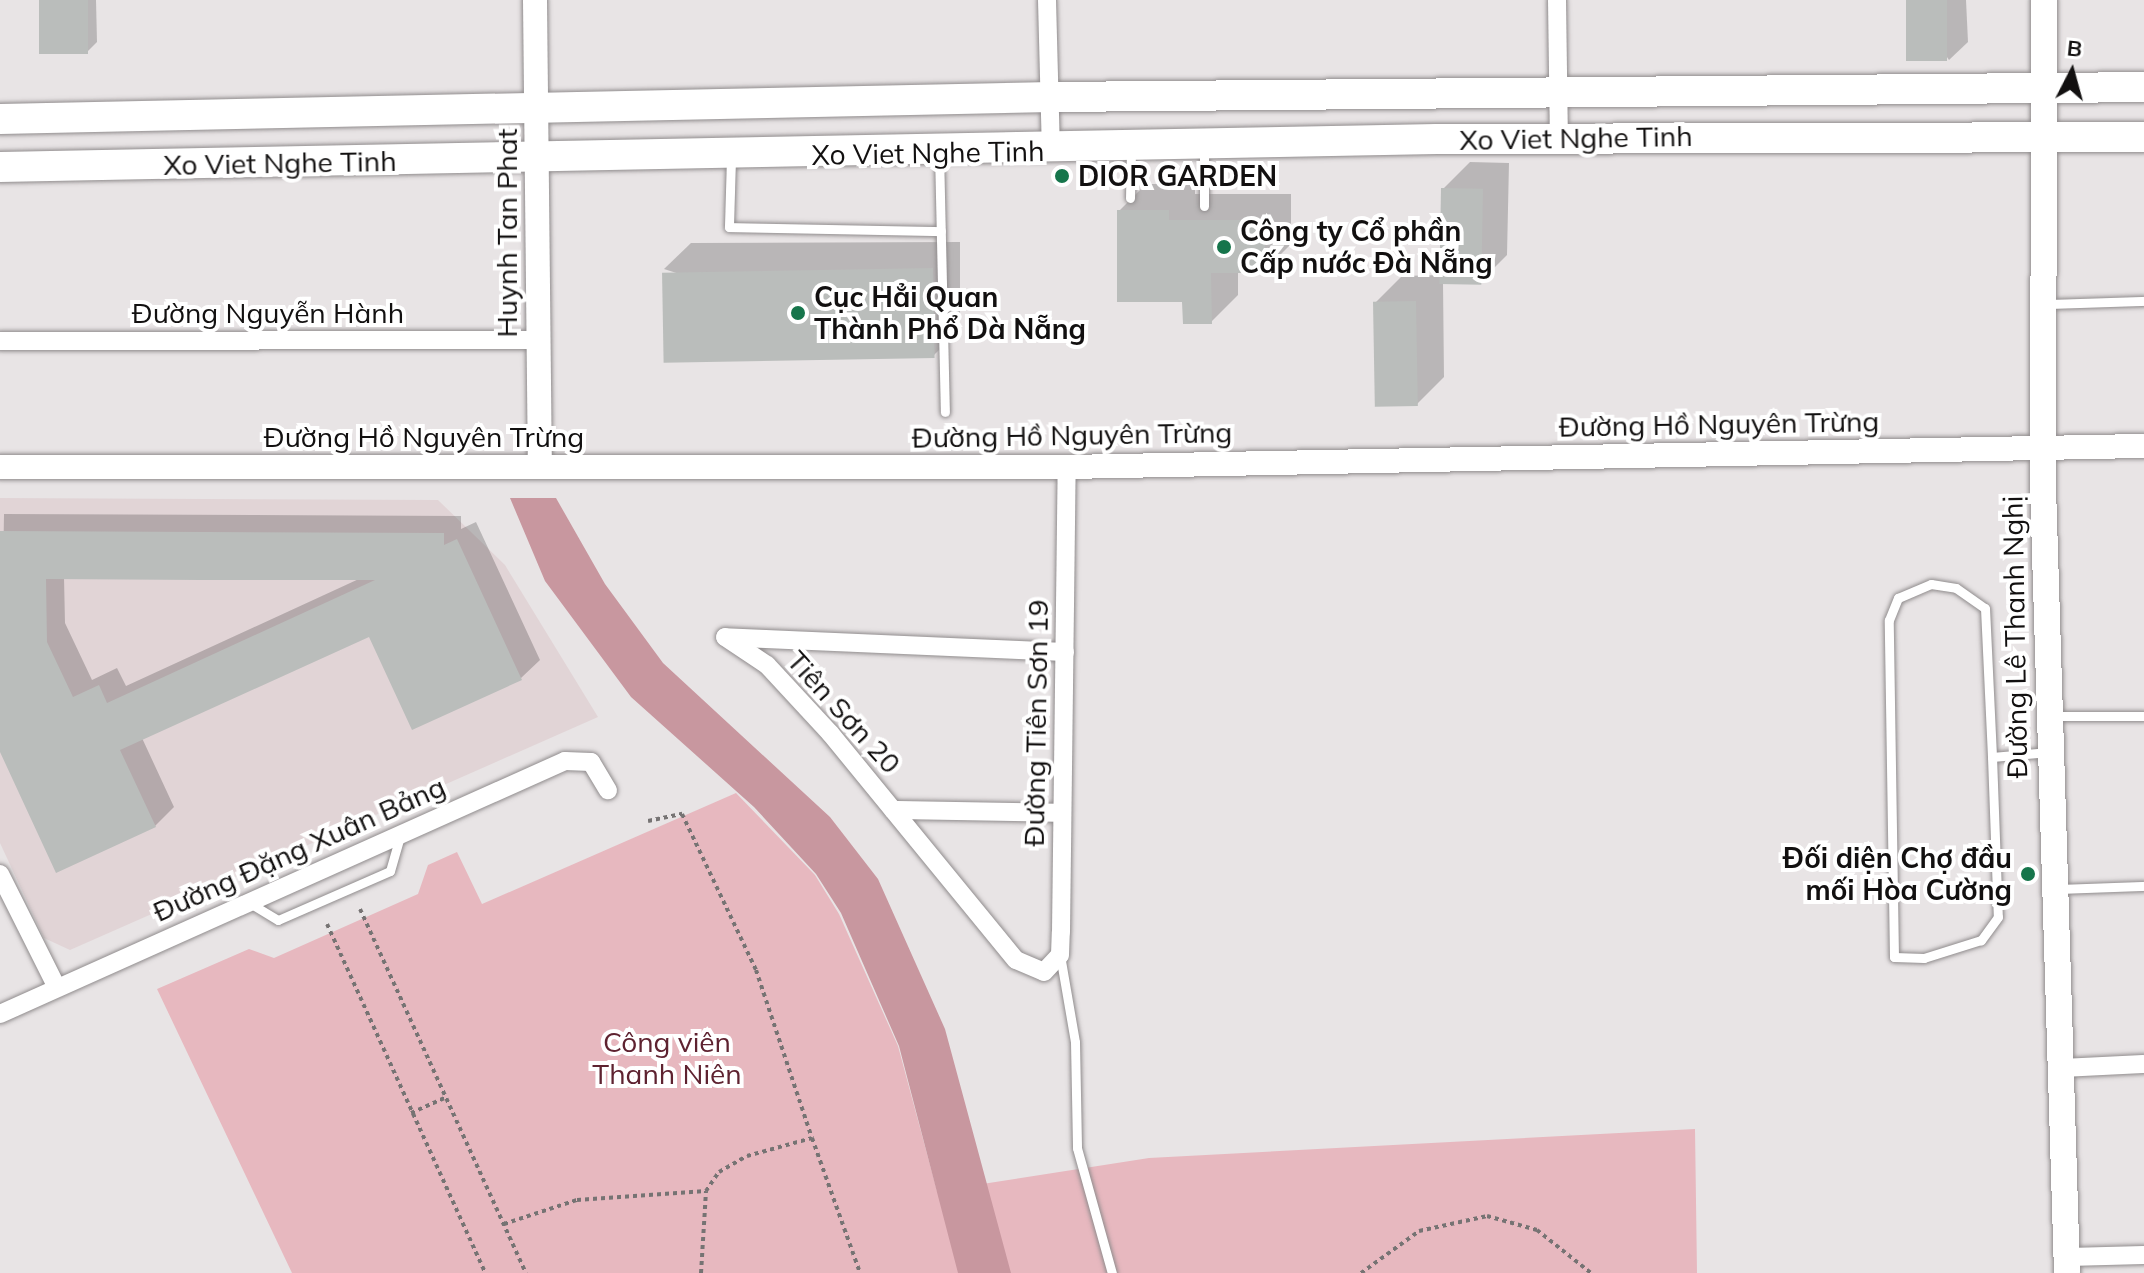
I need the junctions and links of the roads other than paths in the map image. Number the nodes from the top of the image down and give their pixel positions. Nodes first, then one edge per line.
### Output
1 (535, 0) edge
2 (1047, 0) edge
3 (1557, 0) edge
4 (2044, 0) edge
5 (2144, 87) edge
6 (2045, 90) junction
7 (1560, 94) junction
8 (1052, 97) junction
9 (538, 108) junction
10 (0, 119) edge
11 (2144, 137) edge
12 (1559, 138) junction
13 (2045, 139) junction
14 (1204, 146) junction
15 (1131, 148) junction
16 (1051, 150) junction
17 (939, 152) junction
18 (731, 157) junction
19 (535, 160) junction
20 (0, 167) edge
21 (1130, 198) dead end
22 (1204, 206) dead end
23 (941, 231) junction
24 (2144, 301) edge
25 (2042, 304) junction
26 (536, 340) junction
27 (0, 341) edge
28 (945, 412) dead end
29 (2144, 446) edge
30 (2043, 447) junction
31 (0, 467) edge
32 (540, 467) junction
33 (1067, 467) junction
34 (1065, 652) junction
35 (2051, 716) junction
36 (2144, 716) edge
37 (2049, 752) junction
38 (1992, 757) junction
39 (608, 790) dead end
40 (893, 810) junction
41 (1062, 813) junction
42 (400, 834) junction
43 (0, 874) edge
44 (2144, 886) edge
45 (2053, 889) junction
46 (248, 902) junction
47 (1060, 955) junction
48 (57, 988) junction
49 (0, 1014) edge
50 (2144, 1064) edge
51 (2061, 1068) junction
52 (2144, 1255) edge
53 (2067, 1265) edge
54 (1112, 1273) edge

1 - 9 street, Huynh Tan Phat
2 - 8 street
3 - 7 street
4 - 6 main road, Đường Lê Thanh Nghị
5 - 6 main road, Xo Viet Nghe Tinh
6 - 7 main road, Xo Viet Nghe Tinh
6 - 13 main road, Đường Lê Thanh Nghị
7 - 8 main road, Xo Viet Nghe Tinh
7 - 12 street
8 - 9 main road, Xo Viet Nghe Tinh
8 - 16 street
9 - 10 main road, Xo Viet Nghe Tinh
9 - 19 street, Huynh Tan Phat
11 - 13 main road, Xo Viet Nghe Tinh
12 - 13 main road, Xo Viet Nghe Tinh
12 - 14 main road, Xo Viet Nghe Tinh
13 - 25 main road, Đường Lê Thanh Nghị
14 - 15 main road, Xo Viet Nghe Tinh
14 - 22 lane
15 - 16 main road, Xo Viet Nghe Tinh
15 - 21 lane
16 - 17 main road, Xo Viet Nghe Tinh
17 - 18 main road, Xo Viet Nghe Tinh
17 - 23 lane
18 - 19 main road, Xo Viet Nghe Tinh
18 - 23 lane
19 - 20 main road, Xo Viet Nghe Tinh
19 - 26 street, Huynh Tan Phat
23 - 28 lane
24 - 25 lane
25 - 30 main road, Đường Lê Thanh Nghị
26 - 27 street, Đường Nguyễn Hành
26 - 32 street, Huynh Tan Phat
29 - 30 street, Đường Hồ Nguyên Trừng
30 - 33 street, Đường Hồ Nguyên Trừng
30 - 35 main road, Đường Lê Thanh Nghị
31 - 32 street, Đường Hồ Nguyên Trừng
32 - 33 street, Đường Hồ Nguyên Trừng
33 - 34 street, Đường Tiên Sơn 19
34 - 40 street, Tiên Sơn 20
34 - 41 street, Đường Tiên Sơn 19
35 - 36 lane
35 - 37 main road, Đường Lê Thanh Nghị
37 - 38 lane
37 - 45 main road, Đường Lê Thanh Nghị
38 - 38 lane
39 - 42 street, Đường Đặng Xuân Bảng
40 - 41 street
40 - 47 street, Tiên Sơn 20
41 - 47 street, Đường Tiên Sơn 19
42 - 46 street, Đường Đặng Xuân Bảng
42 - 46 lane
43 - 48 street
44 - 45 lane
45 - 51 main road, Đường Lê Thanh Nghị
46 - 48 street, Đường Đặng Xuân Bảng
47 - 54 lane
48 - 49 street, Đường Đặng Xuân Bảng
50 - 51 street
51 - 53 main road, Đường Lê Thanh Nghị
52 - 53 street

